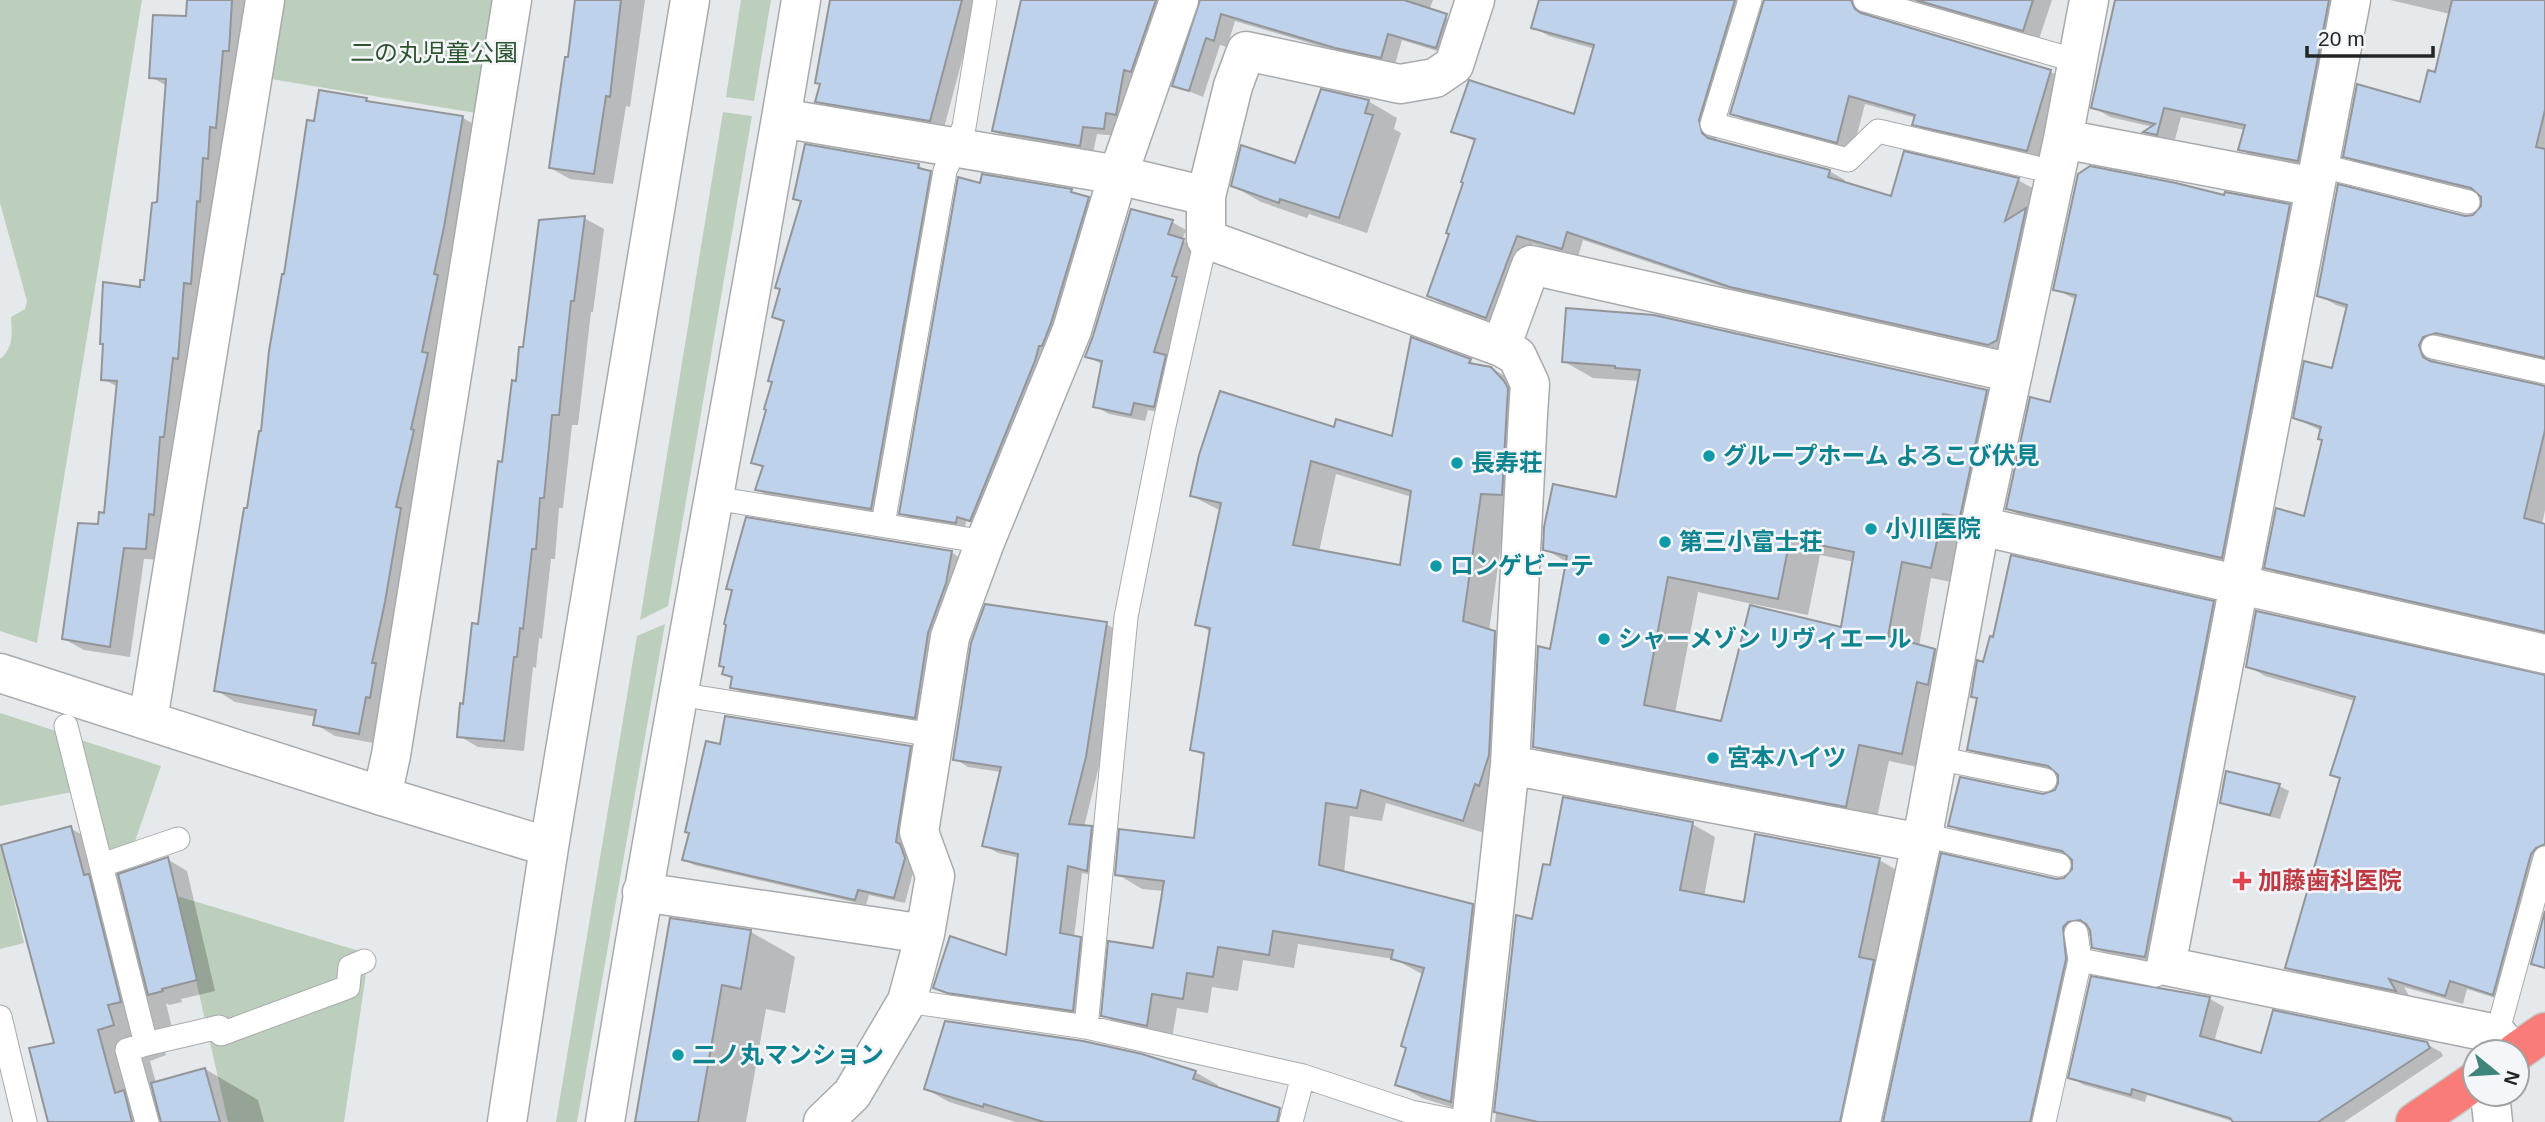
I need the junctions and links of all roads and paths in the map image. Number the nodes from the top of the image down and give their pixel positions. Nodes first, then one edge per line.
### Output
1 (265, 0) edge
2 (513, 0) edge
3 (690, 0) edge
4 (801, 0) edge
5 (985, 0) edge
6 (1178, 0) edge
7 (1475, 0) edge
8 (1750, 0) edge
9 (2089, 0) edge
10 (2351, 0) edge
11 (1875, 1) edge
12 (2077, 61) junction
13 (782, 118) junction
14 (954, 149) junction
15 (2059, 155) junction
16 (1118, 175) junction
17 (2317, 176) junction
18 (1206, 196) junction
19 (2469, 202) dead end
20 (1206, 239) junction
21 (2433, 346) dead end
22 (1501, 347) junction
23 (2545, 372) edge
24 (2013, 373) junction
25 (714, 498) junction
26 (883, 524) junction
27 (1980, 526) junction
28 (985, 542) junction
29 (2240, 584) junction
30 (2545, 654) edge
31 (0, 673) edge
32 (678, 694) junction
33 (148, 720) junction
34 (66, 726) dead end
35 (933, 735) junction
36 (1937, 758) junction
37 (1510, 765) junction
38 (2045, 780) dead end
39 (382, 796) junction
40 (178, 839) dead end
41 (1922, 839) junction
42 (549, 847) junction
43 (2545, 858) edge
44 (102, 865) junction
45 (2059, 865) dead end
46 (642, 892) junction
47 (2076, 933) dead end
48 (925, 934) junction
49 (2080, 960) junction
50 (364, 961) dead end
51 (2166, 966) junction
52 (907, 1001) junction
53 (0, 1017) edge
54 (1086, 1027) junction
55 (2474, 1038) edge
56 (2510, 1038) edge
57 (146, 1044) junction
58 (1303, 1076) junction
59 (7, 1078) edge
60 (2461, 1091) edge
61 (1410, 1117) edge
62 (25, 1122) edge
63 (147, 1122) edge
64 (507, 1122) edge
65 (606, 1122) edge
66 (823, 1122) edge
67 (1291, 1122) edge
68 (1460, 1122) edge
69 (1471, 1122) edge
70 (1861, 1122) edge
71 (2044, 1122) edge
72 (2415, 1122) edge

1 - 33 street
2 - 39 street
3 - 42 street
4 - 13 street
5 - 14 lane
6 - 16 street
7 - 18 street
8 - 15 lane
9 - 12 street
10 - 17 street
11 - 12 lane
12 - 15 street
13 - 14 street
13 - 25 street
14 - 16 street
14 - 26 lane
15 - 17 street
15 - 24 street
16 - 18 street
16 - 28 street
17 - 19 lane
17 - 29 street
18 - 20 street
20 - 22 street
20 - 54 lane
21 - 23 lane
22 - 24 street
22 - 37 street
24 - 27 street
25 - 26 lane
25 - 32 street
26 - 28 lane
27 - 29 street
27 - 36 street
28 - 35 street
29 - 30 street
29 - 51 street
31 - 33 street
32 - 35 lane
32 - 46 street
33 - 39 street
34 - 44 lane
35 - 48 street
36 - 38 lane
36 - 41 street
37 - 41 street
37 - 69 street
39 - 42 street
40 - 44 lane
41 - 45 lane
41 - 70 street
42 - 64 street
43 - 56 lane
44 - 57 lane
46 - 48 street
46 - 65 street
47 - 49 lane
48 - 52 street
49 - 51 lane
49 - 71 lane
50 - 57 lane
51 - 55 street
52 - 54 lane
52 - 66 street
53 - 59 lane
54 - 58 lane
57 - 63 lane
58 - 61 lane
58 - 67 lane
59 - 62 lane
60 - 72 highway
61 - 68 lane

